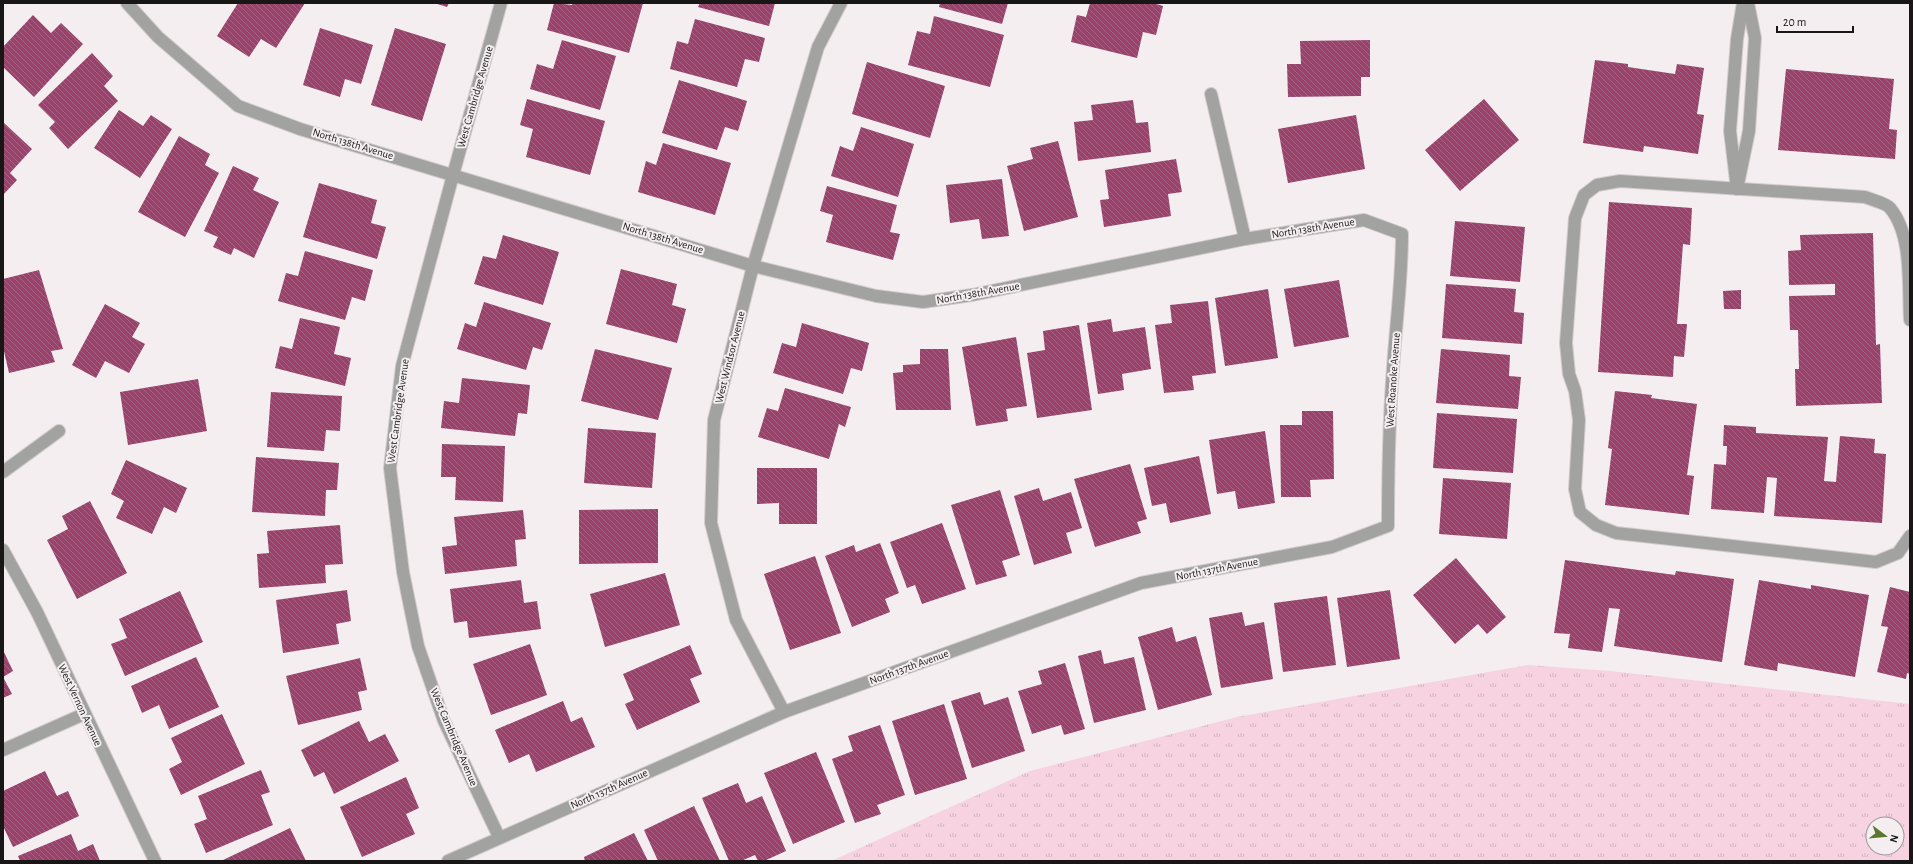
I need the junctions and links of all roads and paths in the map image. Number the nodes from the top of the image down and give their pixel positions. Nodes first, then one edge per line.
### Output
1 (127, 3) edge
2 (501, 3) edge
3 (841, 3) edge
4 (1743, 3) edge
5 (1748, 3) edge
6 (1211, 94) dead end
7 (1732, 110) junction
8 (1750, 111) junction
9 (453, 175) junction
10 (1737, 189) junction
11 (1402, 234) joint
12 (1245, 239) junction
13 (1909, 259) edge
14 (753, 266) junction
15 (1910, 320) edge
16 (59, 431) dead end
17 (3, 472) edge
18 (1388, 526) joint
19 (1910, 536) edge
20 (3, 550) edge
21 (784, 712) junction
22 (84, 714) junction
23 (3, 750) edge
24 (499, 837) junction
25 (155, 861) edge
26 (448, 861) edge

1 - 9 street, North 138th Avenue
2 - 9 street, West Cambridge Avenue
3 - 14 street, West Windsor Avenue
4 - 7 street
5 - 8 street
6 - 12 street
7 - 8 street
7 - 10 street
8 - 10 street
9 - 14 street, North 138th Avenue
9 - 24 street, West Cambridge Avenue
10 - 13 street
10 - 19 street
11 - 12 street, North 138th Avenue
11 - 18 street, West Roanoke Avenue
12 - 14 street, North 138th Avenue
13 - 15 street
14 - 21 street, West Windsor Avenue
16 - 17 street
18 - 21 street, North 137th Avenue
20 - 22 street, West Vernon Avenue
21 - 24 street, North 137th Avenue
22 - 23 street
22 - 25 street, West Vernon Avenue
24 - 26 street, North 137th Avenue

